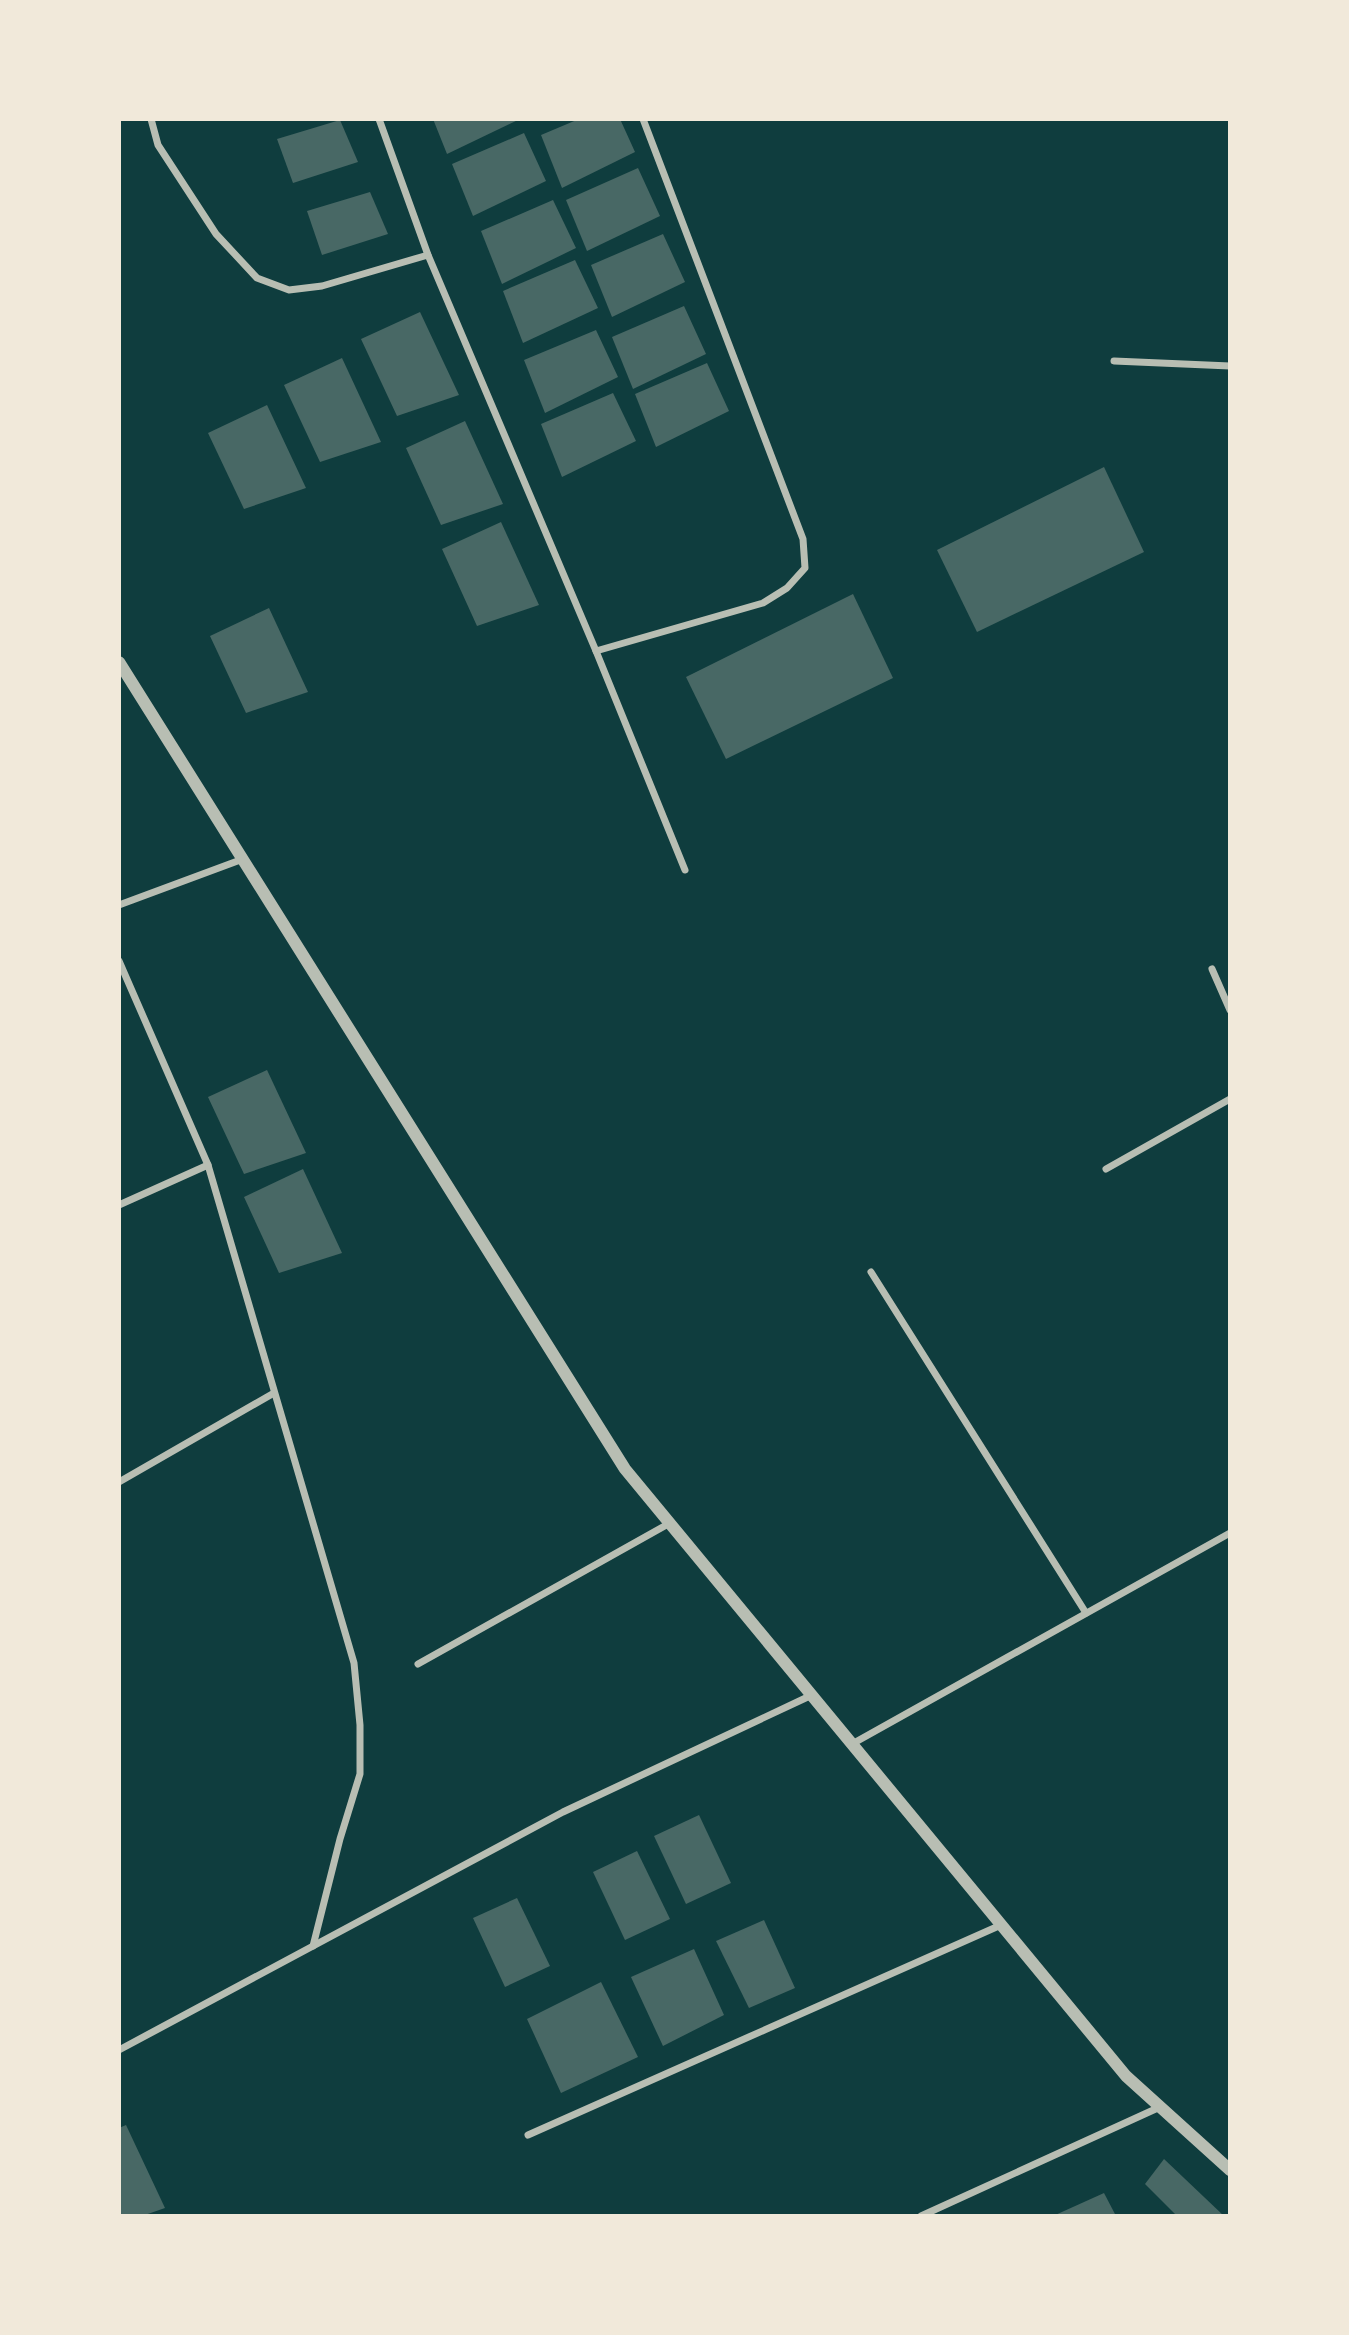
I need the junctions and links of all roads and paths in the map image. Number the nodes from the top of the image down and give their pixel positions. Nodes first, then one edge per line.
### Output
1 (151, 119) edge
2 (379, 119) edge
3 (643, 119) edge
4 (428, 255) junction
5 (1114, 361) dead end
6 (1230, 366) edge
7 (596, 652) junction
8 (119, 662) edge
9 (243, 859) junction
10 (685, 870) dead end
11 (119, 905) edge
12 (119, 961) edge
13 (1212, 969) dead end
14 (1230, 1010) edge
15 (1230, 1099) edge
16 (208, 1165) junction
17 (1106, 1169) dead end
18 (119, 1205) edge
19 (871, 1272) dead end
20 (274, 1393) junction
21 (119, 1482) edge
22 (670, 1523) junction
23 (1230, 1533) edge
24 (1086, 1613) junction
25 (418, 1664) dead end
26 (812, 1695) junction
27 (852, 1744) junction
28 (1001, 1925) junction
29 (313, 1946) junction
30 (119, 2050) edge
31 (1160, 2107) junction
32 (528, 2135) dead end
33 (1230, 2171) edge
34 (921, 2216) edge

1 - 4 street
2 - 4 street
3 - 7 street
4 - 7 street
5 - 6 street
7 - 10 street
8 - 9 street
9 - 11 street
9 - 22 street
12 - 16 street
13 - 14 street
15 - 17 street
16 - 18 street
16 - 20 street
19 - 24 street
20 - 21 street
20 - 29 street
22 - 25 street
22 - 26 street
23 - 24 street
24 - 27 street
26 - 27 street
26 - 29 street
27 - 28 street
28 - 31 street
28 - 32 street
29 - 30 street
31 - 33 street
31 - 34 street

